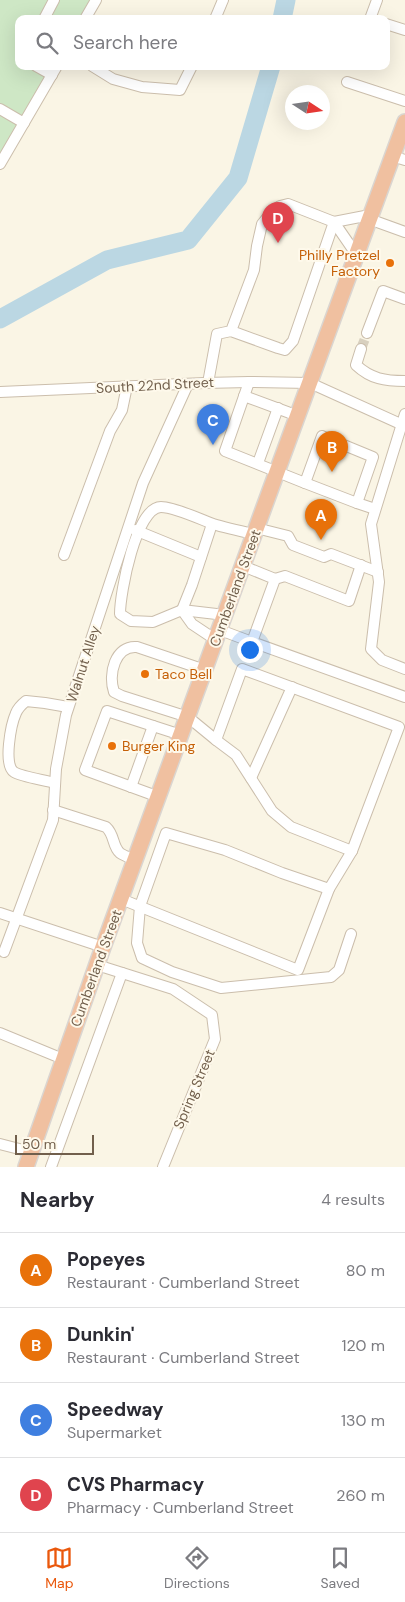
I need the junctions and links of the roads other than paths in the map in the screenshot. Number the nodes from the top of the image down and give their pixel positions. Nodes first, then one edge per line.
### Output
1 (54, 0) edge
2 (96, 0) edge
3 (223, 0) edge
4 (377, 0) edge
5 (46, 15) edge
6 (87, 15) edge
7 (217, 15) edge
8 (371, 15) edge
9 (390, 25) edge
10 (405, 30) edge
11 (98, 70) edge
12 (190, 70) edge
13 (54, 71) edge
14 (347, 82) dead end
15 (405, 101) edge
16 (0, 110) edge
17 (405, 122) edge
18 (24, 123) junction
19 (399, 158) edge
20 (0, 164) edge
21 (370, 217) junction
22 (334, 222) junction
23 (405, 232) edge
24 (356, 254) junction
25 (405, 299) edge
26 (231, 331) junction
27 (367, 334) tunnel mouth
28 (361, 349) tunnel mouth
29 (405, 381) edge
30 (249, 382) junction
31 (208, 383) junction
32 (310, 383) junction
33 (188, 384) junction
34 (128, 386) junction
35 (0, 392) edge
36 (244, 396) junction
37 (278, 408) junction
38 (298, 416) junction
39 (404, 421) edge
40 (258, 464) junction
41 (277, 471) junction
42 (305, 483) junction
43 (356, 503) junction
44 (375, 509) junction
45 (212, 524) junction
46 (128, 527) junction
47 (140, 531) junction
48 (255, 531) junction
49 (64, 555) dead end
50 (201, 557) junction
51 (361, 565) junction
52 (243, 566) junction
53 (378, 572) junction
54 (275, 579) junction
55 (182, 610) junction
56 (225, 615) junction
57 (218, 635) junction
58 (252, 642) junction
59 (205, 670) junction
60 (405, 670) edge
61 (292, 687) junction
62 (405, 697) edge
63 (68, 707) junction
64 (188, 717) junction
65 (153, 726) junction
66 (181, 736) junction
67 (216, 740) junction
68 (251, 778) junction
69 (55, 783) junction
70 (131, 787) junction
71 (159, 797) junction
72 (53, 810) junction
73 (352, 851) junction
74 (135, 860) junction
75 (329, 889) junction
76 (121, 899) junction
77 (140, 906) junction
78 (0, 912) edge
79 (16, 918) junction
80 (351, 934) dead end
81 (104, 947) junction
82 (4, 952) dead end
83 (97, 965) junction
84 (298, 970) junction
85 (122, 973) junction
86 (294, 981) junction
87 (0, 1033) edge
88 (63, 1059) junction
89 (0, 1144) edge
90 (31, 1152) junction
91 (26, 1167) edge
92 (51, 1167) edge
93 (163, 1167) edge

1 - 5 street
2 - 6 street
3 - 7 street
4 - 8 street
9 - 10 street
11 - 12 street
13 - 18 street
14 - 15 street
16 - 18 street
17 - 19 highway, Cumberland Street
18 - 20 street
19 - 21 highway, Cumberland Street
21 - 22 street
21 - 23 street
21 - 24 highway, Cumberland Street
22 - 24 street
22 - 26 street
22 - 26 street
24 - 32 highway, Cumberland Street
25 - 27 street
26 - 31 street
28 - 29 street
30 - 31 street, South 22nd Street
30 - 32 street, South 22nd Street
30 - 36 street
31 - 33 street, South 22nd Street
32 - 38 highway, Cumberland Street
32 - 39 street
33 - 34 street, South 22nd Street
33 - 46 street, Walnut Alley
34 - 35 street, South 22nd Street
34 - 49 street
36 - 37 street
36 - 40 street
37 - 38 street
37 - 40 street
38 - 41 highway, Cumberland Street
39 - 44 street
40 - 41 street
41 - 42 street
41 - 48 highway, Cumberland Street
42 - 43 street
42 - 43 street
43 - 44 street
44 - 53 street
45 - 47 street
45 - 48 street
45 - 50 street
46 - 47 street
46 - 63 street, Walnut Alley
47 - 50 street
47 - 55 street
48 - 51 street
48 - 52 highway, Cumberland Street
50 - 55 street
51 - 53 street
51 - 54 street
52 - 54 street
52 - 56 highway, Cumberland Street
53 - 60 street
54 - 58 street
55 - 56 street
55 - 57 street
56 - 57 highway, Cumberland Street
57 - 58 street
57 - 59 highway, Cumberland Street
58 - 62 street
59 - 64 highway, Cumberland Street
59 - 64 street
61 - 67 street
61 - 68 street
61 - 73 street
63 - 69 street, Walnut Alley
63 - 69 street
64 - 66 highway, Cumberland Street
64 - 67 street
65 - 66 street
65 - 70 street
65 - 70 street
66 - 71 highway, Cumberland Street
67 - 68 street
68 - 73 street
69 - 72 street, Walnut Alley
70 - 71 street
71 - 74 highway, Cumberland Street
72 - 74 street
72 - 79 street, Walnut Alley
73 - 75 street
74 - 76 highway, Cumberland Street
75 - 77 street
75 - 84 street
76 - 77 street
76 - 81 highway, Cumberland Street
77 - 84 street
77 - 86 street
78 - 79 street
79 - 81 street
79 - 82 street, Walnut Alley
80 - 86 street
81 - 83 highway, Cumberland Street
83 - 85 street, Spring Street
83 - 88 highway, Cumberland Street
84 - 86 street
85 - 92 street
85 - 93 street, Spring Street
87 - 88 street
88 - 90 highway, Cumberland Street
89 - 90 street
90 - 91 highway, Cumberland Street

